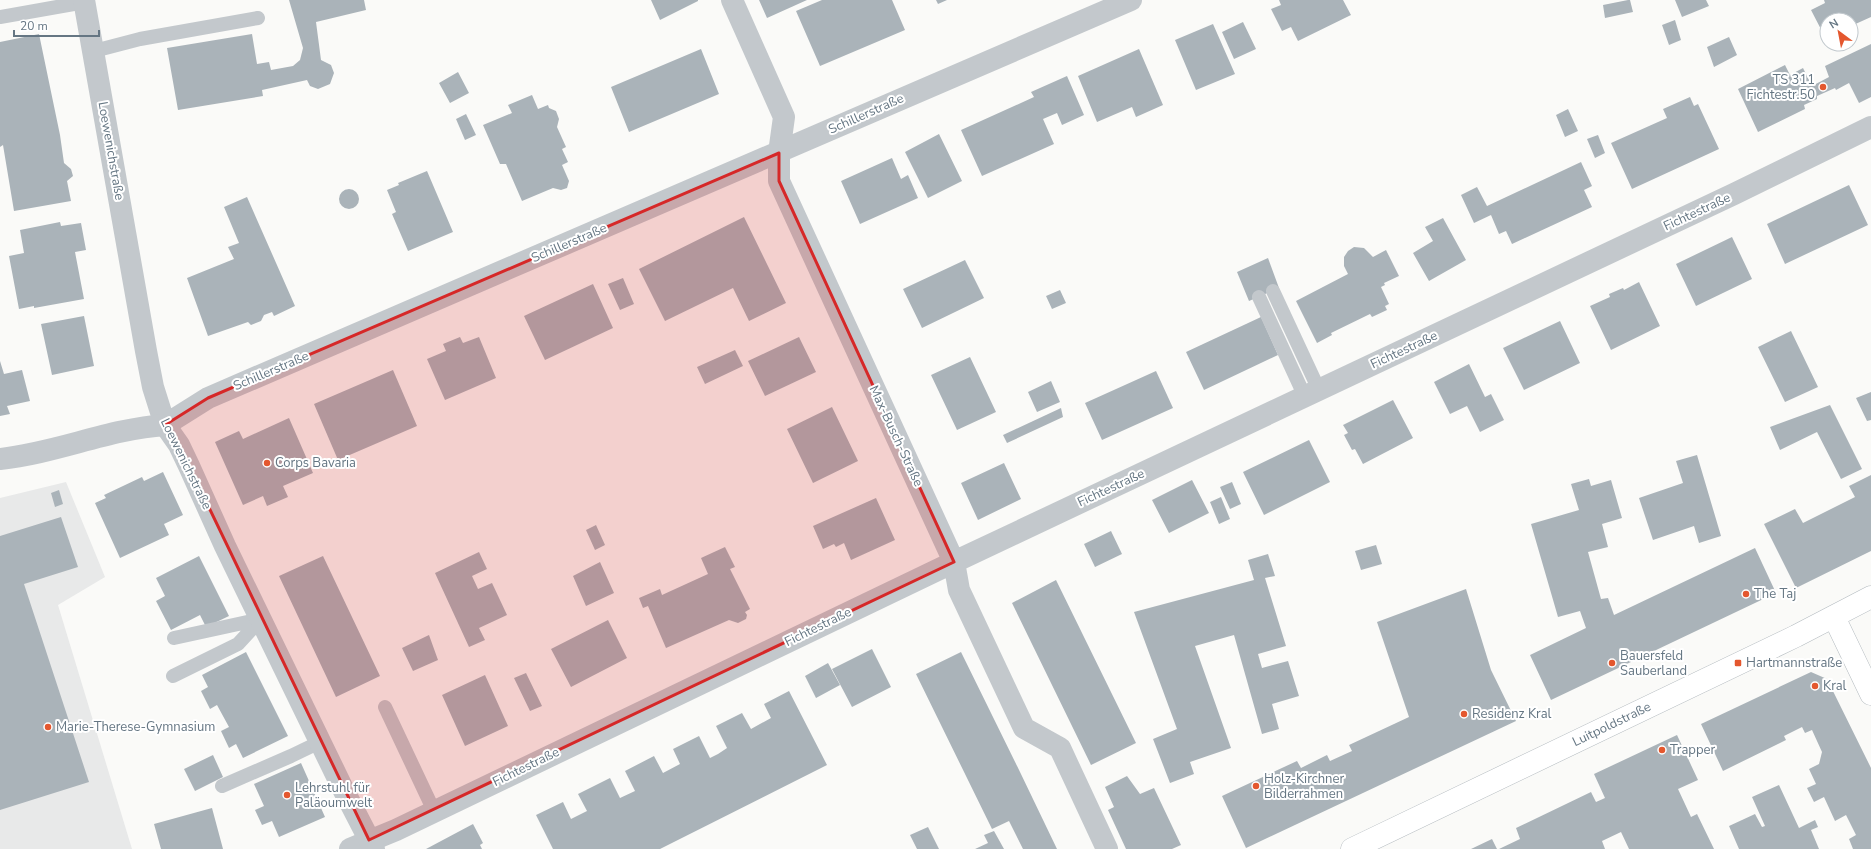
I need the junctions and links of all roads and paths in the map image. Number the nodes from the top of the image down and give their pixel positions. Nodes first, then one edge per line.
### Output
1 (732, 0) edge
2 (1131, 0) edge
3 (84, 1) edge
4 (0, 17) edge
5 (258, 18) dead end
6 (94, 51) junction
7 (1871, 127) edge
8 (779, 153) junction
9 (1273, 291) dead end
10 (1259, 297) dead end
11 (1312, 393) junction
12 (165, 425) junction
13 (0, 459) edge
14 (954, 562) junction
15 (1871, 597) edge
16 (1834, 617) junction
17 (261, 619) junction
18 (174, 638) dead end
19 (173, 676) dead end
20 (1871, 694) edge
21 (385, 707) dead end
22 (320, 742) junction
23 (222, 786) dead end
24 (434, 811) junction
25 (365, 846) edge
26 (1107, 849) edge
27 (1352, 849) edge

1 - 8 street, Max-Busch-Straße
2 - 8 street, Schillerstraße
3 - 4 lane
3 - 6 street, Loewenichstraße
5 - 6 lane
6 - 12 street, Loewenichstraße
7 - 11 street, Fichtestraße
8 - 12 street, Schillerstraße
8 - 14 street, Max-Busch-Straße
9 - 11 lane
10 - 11 lane
11 - 14 street, Fichtestraße
12 - 13 street, Schillerstraße
12 - 17 street, Loewenichstraße
14 - 24 street, Fichtestraße
14 - 26 street, Max-Busch-Straße
15 - 16 main road, Luitpoldstraße
16 - 20 main road
16 - 27 main road, Luitpoldstraße
17 - 18 lane
17 - 19 lane
17 - 22 street, Loewenichstraße
21 - 24 lane
22 - 23 lane
22 - 25 street, Loewenichstraße
24 - 25 street, Fichtestraße

